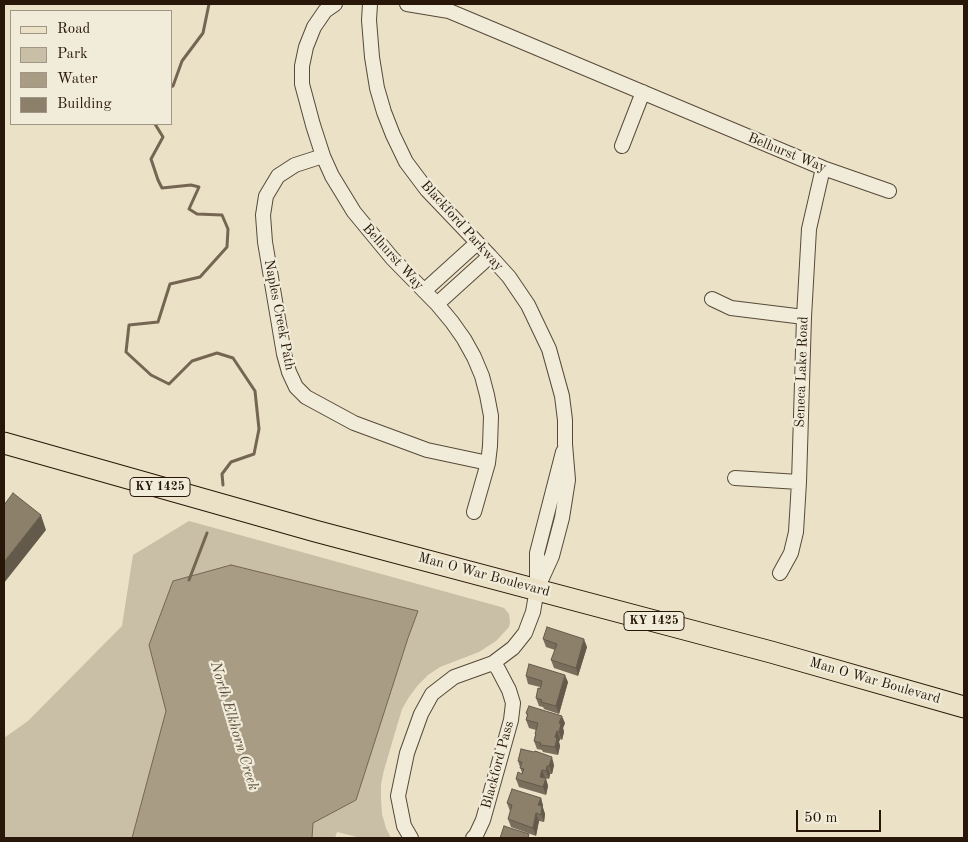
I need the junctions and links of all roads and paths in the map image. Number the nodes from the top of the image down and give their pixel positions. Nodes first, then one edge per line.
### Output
1 (335, 4) edge
2 (370, 4) edge
3 (407, 4) edge
4 (643, 92) junction
5 (622, 146) dead end
6 (323, 156) junction
7 (823, 168) junction
8 (889, 191) dead end
9 (477, 243) junction
10 (490, 256) junction
11 (424, 291) junction
12 (712, 299) dead end
13 (438, 304) junction
14 (804, 317) junction
15 (4, 442) edge
16 (488, 463) junction
17 (735, 478) dead end
18 (798, 482) junction
19 (474, 512) dead end
20 (780, 573) dead end
21 (537, 589) junction
22 (493, 663) junction
23 (964, 707) edge
24 (411, 838) edge
25 (473, 838) edge

1 - 6 street, Belhurst Way
2 - 9 street, Blackford Parkway
3 - 4 street, Belhurst Way
4 - 5 street
4 - 7 street, Belhurst Way
6 - 11 street, Belhurst Way
6 - 16 street, Naples Creek Path
7 - 8 street, Belhurst Way
7 - 14 street, Seneca Lake Road
9 - 10 street, Blackford Parkway
9 - 11 street
10 - 13 street
10 - 21 street, Blackford Parkway
11 - 13 street, Belhurst Way
12 - 14 street
13 - 16 street, Belhurst Way
14 - 18 street, Seneca Lake Road
15 - 21 main road, Man O War Boulevard / KY 1425
16 - 19 street, Belhurst Way
17 - 18 street
18 - 20 street, Seneca Lake Road
21 - 22 street, Blackford Parkway
21 - 23 main road, Man O War Boulevard / KY 1425
22 - 24 street, Blackford Parkway
22 - 25 street, Blackford Pass

